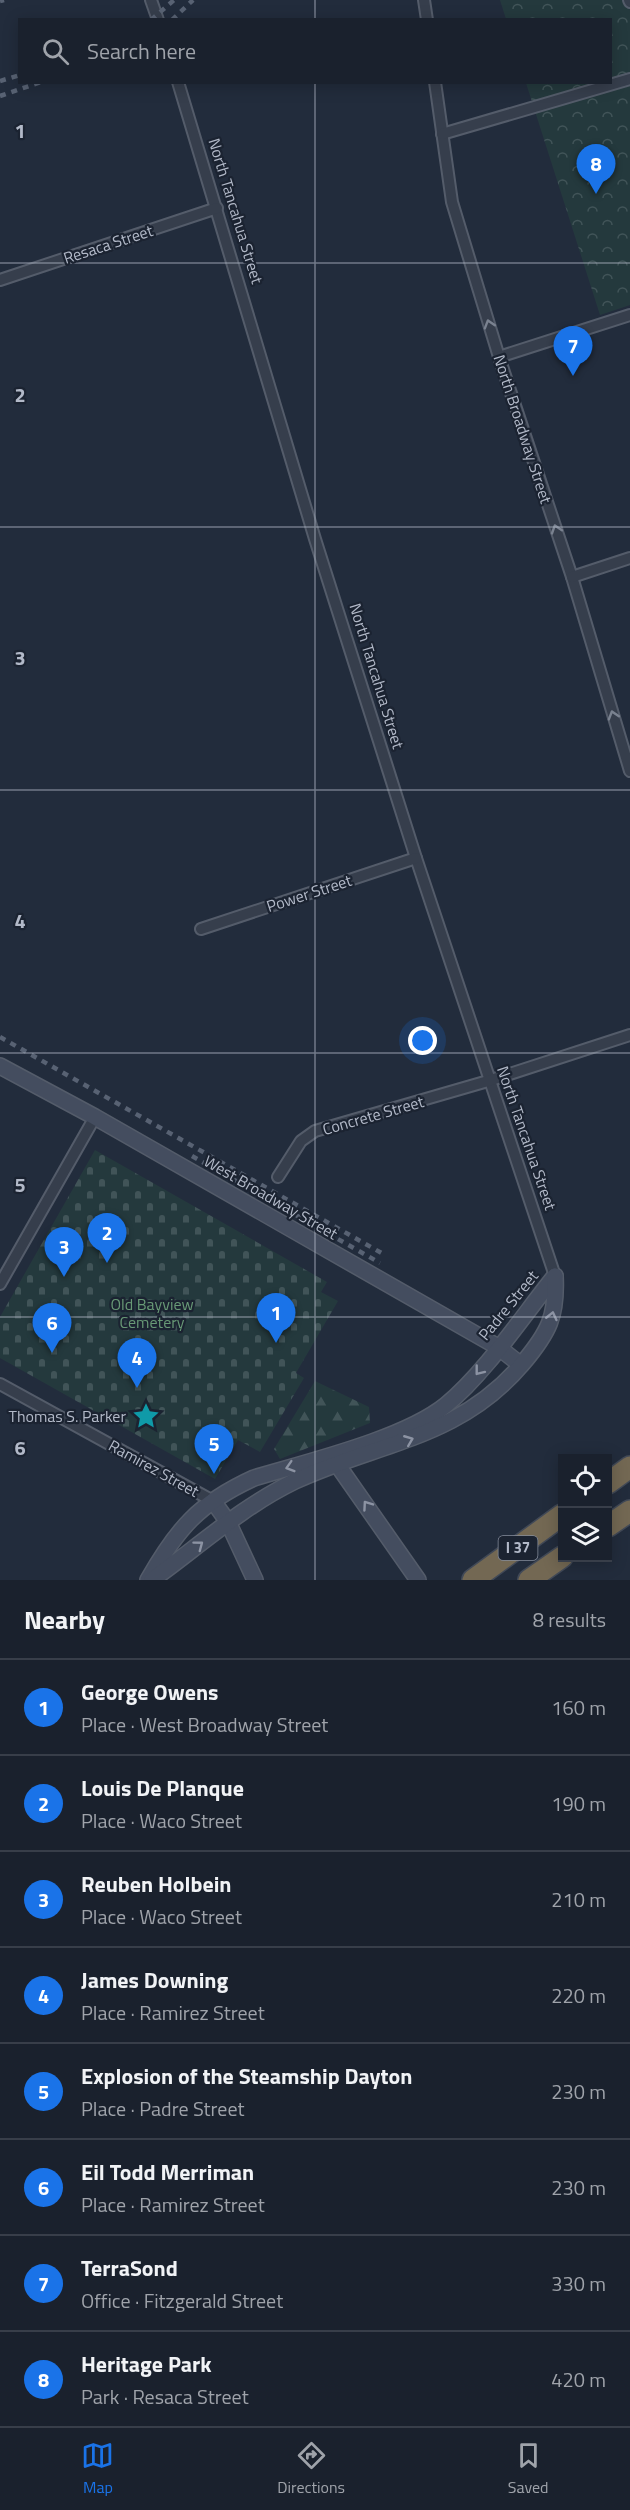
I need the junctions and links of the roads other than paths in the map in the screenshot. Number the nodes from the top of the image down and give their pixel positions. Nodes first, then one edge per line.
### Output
1 (151, 0) edge
2 (424, 0) edge
3 (157, 18) edge
4 (427, 18) edge
5 (630, 80) edge
6 (179, 84) edge
7 (435, 84) edge
8 (442, 134) junction
9 (217, 208) junction
10 (0, 280) edge
11 (630, 315) edge
12 (499, 357) junction
13 (630, 558) edge
14 (572, 577) junction
15 (630, 771) edge
16 (416, 858) junction
17 (201, 929) dead end
18 (630, 1035) edge
19 (0, 1066) edge
20 (488, 1081) junction
21 (95, 1117) junction
22 (278, 1177) dead end
23 (555, 1276) junction
24 (0, 1284) edge
25 (498, 1347) junction
26 (521, 1365) junction
27 (0, 1384) edge
28 (334, 1459) junction
29 (630, 1467) edge
30 (612, 1480) edge
31 (213, 1501) junction
32 (630, 1511) edge
33 (558, 1518) edge
34 (228, 1522) junction
35 (612, 1523) edge
36 (558, 1560) edge
37 (148, 1580) edge
38 (152, 1580) edge
39 (255, 1580) edge
40 (418, 1580) edge
41 (472, 1580) edge
42 (529, 1580) edge

1 - 3 street
2 - 4 street
5 - 8 street
6 - 9 street, North Tancahua Street
7 - 8 street, North Broadway Street
12 -> 8 street, North Broadway Street
9 - 10 street, Resaca Street
9 - 16 street, North Tancahua Street
11 - 12 street
14 -> 12 street, North Broadway Street
13 - 14 street
15 -> 14 street, North Broadway Street
16 - 17 street, Power Street
16 - 20 street, North Tancahua Street
18 - 20 street, Concrete Street
19 - 21 main road, West Broadway Street
20 - 22 street, Concrete Street
20 - 23 street, North Tancahua Street
21 - 24 street
21 - 25 main road, West Broadway Street
23 - 25 main road, Padre Street
26 -> 23 main road, Padre Street
25 - 26 main road, West Broadway Street
25 -> 28 main road, Padre Street
28 -> 26 main road, Padre Street
27 - 31 street, Ramirez Street
28 -> 31 main road, Padre Street
28 - 34 main road, Padre Street
40 -> 28 main road
29 - 30 highway
31 - 34 main road
31 - 37 main road, Padre Street
32 - 35 highway
33 - 41 highway, I 37
38 -> 34 main road, Padre Street
34 - 39 main road
36 - 42 highway, I 37

